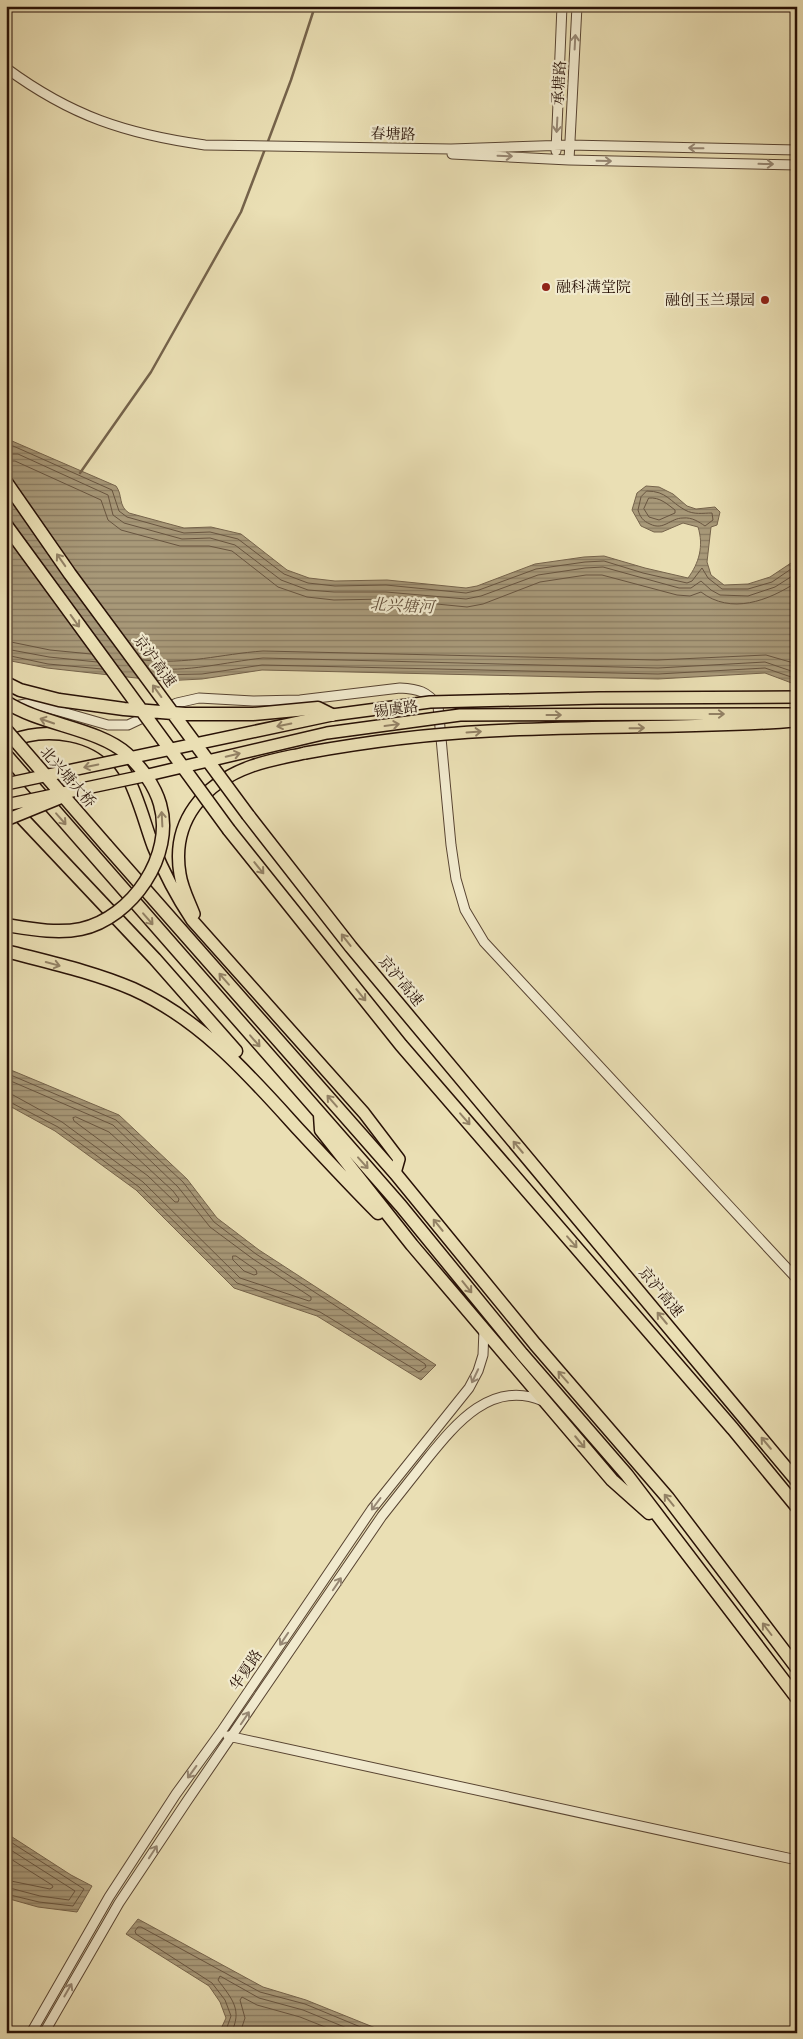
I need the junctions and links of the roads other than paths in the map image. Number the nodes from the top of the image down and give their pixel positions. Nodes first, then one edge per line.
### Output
1 (562, 6) edge
2 (577, 6) edge
3 (6, 68) edge
4 (6, 73) edge
5 (569, 145) junction
6 (556, 146) junction
7 (252, 149) junction
8 (282, 149) junction
9 (797, 150) edge
10 (555, 158) junction
11 (568, 160) junction
12 (797, 165) edge
13 (6, 482) edge
14 (6, 525) edge
15 (6, 683) edge
16 (797, 697) edge
17 (6, 702) edge
18 (6, 710) edge
19 (797, 714) edge
20 (332, 715) junction
21 (797, 721) edge
22 (6, 730) edge
23 (6, 743) edge
24 (6, 755) edge
25 (6, 784) edge
26 (83, 788) junction
27 (6, 803) edge
28 (6, 820) edge
29 (6, 925) edge
30 (200, 927) junction
31 (6, 951) edge
32 (320, 1115) junction
33 (293, 1123) junction
34 (395, 1172) junction
35 (412, 1245) junction
36 (797, 1279) edge
37 (484, 1329) junction
38 (549, 1404) junction
39 (797, 1481) edge
40 (797, 1507) edge
41 (674, 1536) junction
42 (797, 1668) edge
43 (797, 1698) edge
44 (221, 1732) junction
45 (231, 1738) junction
46 (797, 1860) edge
47 (31, 2033) edge
48 (44, 2033) edge

1 -> 6 street, 承塘路
5 -> 2 street, 承塘路
3 - 7 street, 春塘路
4 - 7 street, 春塘路
5 - 6 street, 春塘路
9 -> 5 street, 春塘路
5 - 11 street, 承塘路
6 - 8 street, 春塘路
6 - 10 street, 承塘路
7 - 8 street, 春塘路
8 -> 10 street, 春塘路
10 - 11 street, 春塘路
11 -> 12 street, 春塘路
39 -> 13 highway, 京沪高速, bridge
14 -> 40 highway, bridge
15 - 20 highway, bridge
16 - 20 main road, 锡虞路, bridge
29 -> 17 highway, bridge
18 - 36 street
26 -> 19 main road, 锡虞路, bridge
20 -> 25 main road, 锡虞路, bridge
30 -> 21 main road, bridge
34 -> 22 highway, 北兴塘大桥, bridge
23 - 30 main road
24 -> 32 highway, bridge
26 - 27 main road, 锡虞路, bridge
26 - 28 main road, bridge
27 - 33 highway, bridge
30 - 34 main road
31 -> 33 highway
32 - 35 highway
32 -> 41 highway
33 - 35 highway
42 -> 34 highway, 北兴塘大桥
35 - 37 highway
37 - 38 highway
37 -> 44 street, 华夏路
38 -> 41 highway
45 -> 38 street, 华夏路
41 - 43 highway
44 - 45 street
44 -> 47 street, 华夏路
45 - 46 street
48 -> 45 street, 华夏路

